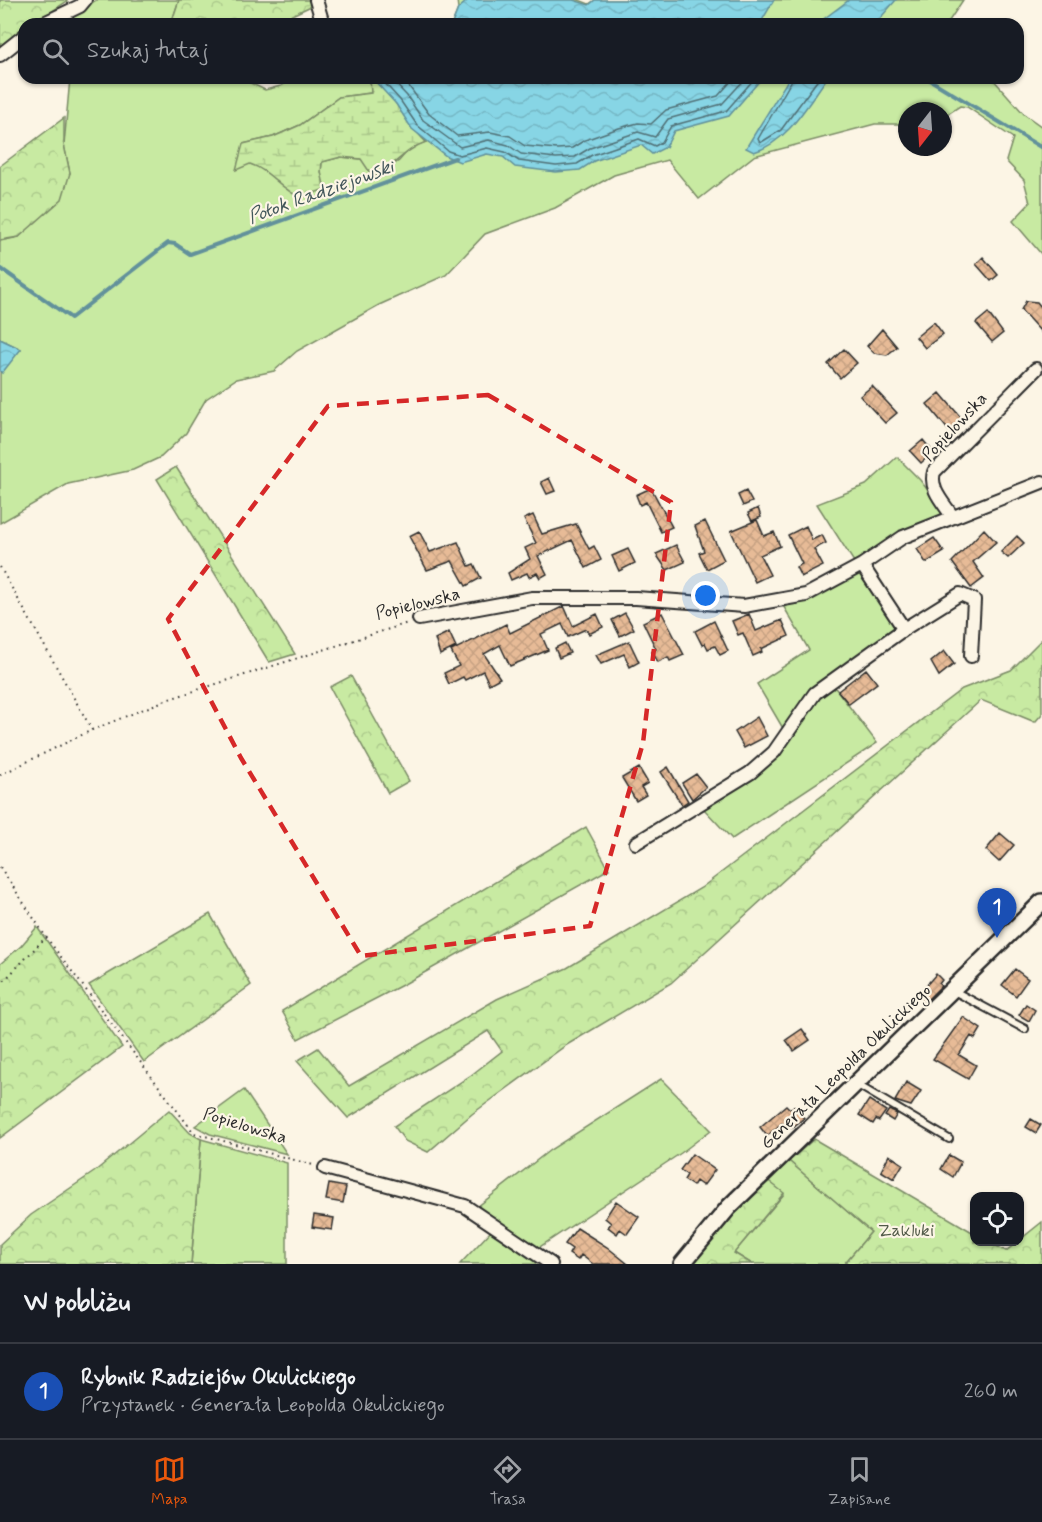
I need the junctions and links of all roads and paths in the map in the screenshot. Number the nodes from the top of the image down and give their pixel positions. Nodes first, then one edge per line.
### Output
1 (85, 0) edge
2 (316, 0) edge
3 (55, 18) edge
4 (321, 18) edge
5 (18, 41) edge
6 (0, 55) edge
7 (1036, 369) dead end
8 (1042, 482) edge
9 (952, 516) junction
10 (862, 565) junction
11 (0, 567) edge
12 (419, 619) joint
13 (904, 629) junction
14 (971, 656) dead end
15 (92, 730) junction
16 (0, 775) edge
17 (636, 843) dead end
18 (0, 867) edge
19 (1042, 902) edge
20 (46, 937) junction
21 (0, 985) edge
22 (954, 991) junction
23 (1025, 1029) dead end
24 (856, 1084) junction
25 (949, 1139) dead end
26 (325, 1168) joint
27 (551, 1264) edge
28 (682, 1264) edge

1 - 3 street
2 - 4 street
5 - 6 street
7 - 9 street, Popielowska
8 - 9 street, Popielowska
9 - 10 street, Popielowska
10 - 12 street, Popielowska
10 - 13 street
11 - 15 path
12 - 15 path, Popielowska
13 - 14 street
13 - 17 street
15 - 16 path, Popielowska
18 - 20 path, Popielowska
19 - 22 street, Generała Leopolda Okulickiego
20 - 21 path
20 - 26 path, Popielowska
22 - 23 lane
22 - 24 street, Generała Leopolda Okulickiego
24 - 25 lane
24 - 28 street, Generała Leopolda Okulickiego
26 - 27 street

